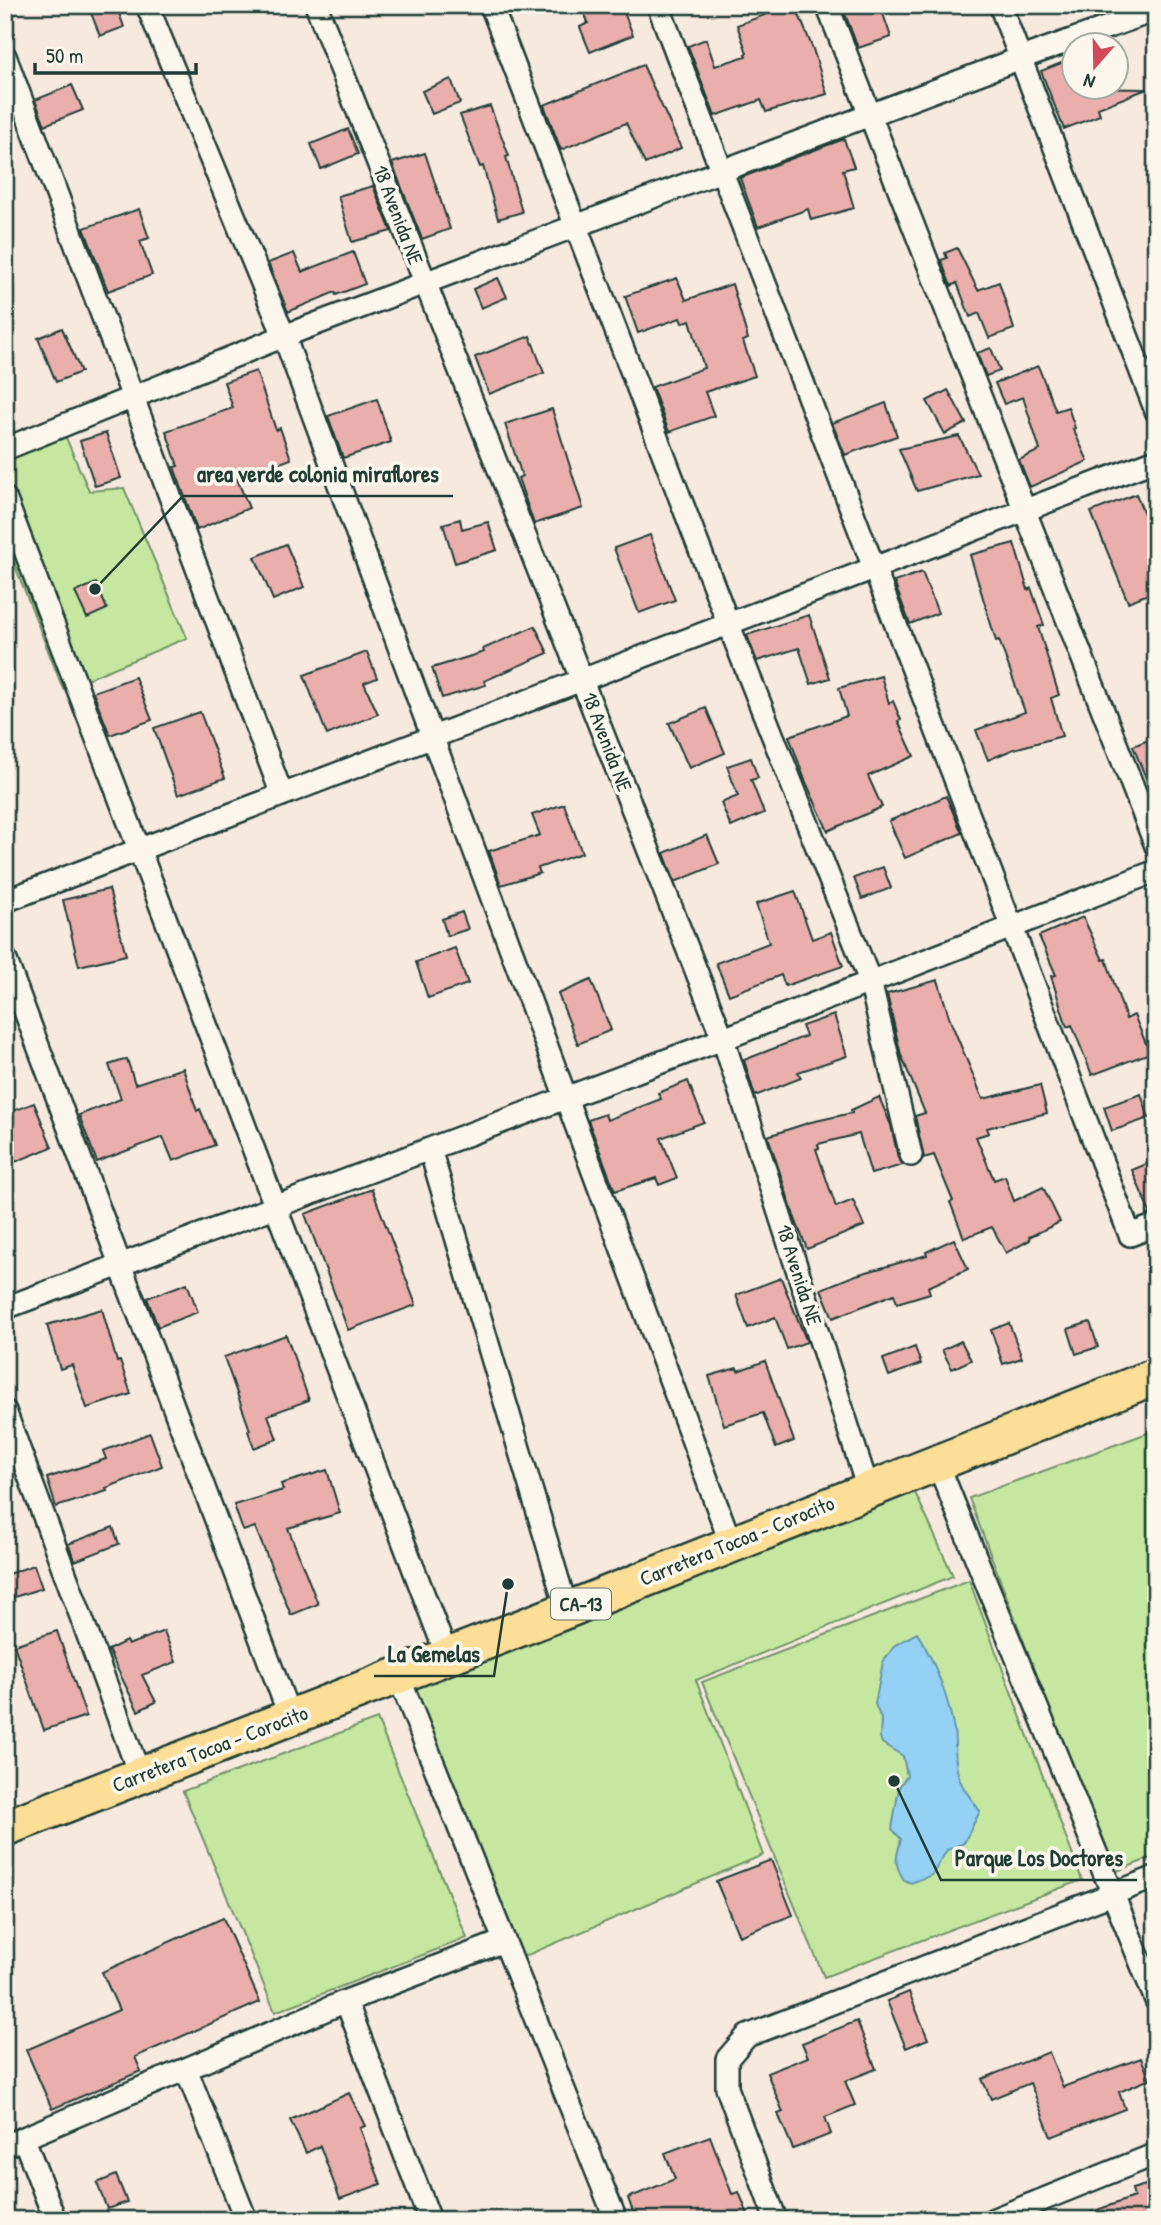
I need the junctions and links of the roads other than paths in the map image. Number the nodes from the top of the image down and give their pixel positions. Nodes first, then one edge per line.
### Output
1 (147, 5) edge
2 (316, 5) edge
3 (491, 5) edge
4 (658, 5) edge
5 (827, 5) edge
6 (1000, 5) edge
7 (1156, 9) edge
8 (5, 56) edge
9 (1021, 58) junction
10 (871, 116) junction
11 (722, 172) junction
12 (574, 227) junction
13 (425, 283) junction
14 (284, 336) junction
15 (131, 396) junction
16 (1156, 411) edge
17 (5, 449) edge
18 (1156, 460) edge
19 (5, 498) edge
20 (1024, 509) junction
21 (874, 567) junction
22 (728, 623) junction
23 (583, 679) junction
24 (432, 737) junction
25 (282, 794) junction
26 (1156, 846) edge
27 (139, 849) junction
28 (1156, 872) edge
29 (5, 901) edge
30 (1013, 929) junction
31 (5, 958) edge
32 (870, 981) junction
33 (723, 1039) junction
34 (566, 1098) junction
35 (430, 1149) junction
36 (911, 1155) dead end
37 (276, 1208) junction
38 (1156, 1225) edge
39 (121, 1266) junction
40 (5, 1308) edge
41 (1156, 1376) edge
42 (5, 1412) edge
43 (937, 1462) junction
44 (868, 1489) junction
45 (731, 1544) junction
46 (566, 1610) junction
47 (447, 1656) junction
48 (398, 1675) junction
49 (290, 1717) junction
50 (140, 1776) junction
51 (5, 1828) edge
52 (1156, 1877) edge
53 (1114, 1893) junction
54 (504, 1941) junction
55 (1156, 2000) edge
56 (346, 2001) junction
57 (186, 2069) junction
58 (15, 2143) edge
59 (1156, 2154) edge
60 (55, 2220) edge
61 (246, 2220) edge
62 (430, 2220) edge
63 (616, 2220) edge
64 (776, 2220) edge
65 (992, 2220) edge

1 - 14 street
2 - 13 street, 18 Avenida NE
3 - 12 street
4 - 11 street
5 - 10 street
6 - 9 street
7 - 9 street
8 - 15 street
9 - 10 street
9 - 16 street
10 - 11 street
10 - 20 street
11 - 12 street
11 - 21 street
12 - 13 street
12 - 22 street
13 - 14 street
13 - 23 street, 18 Avenida NE
14 - 15 street
14 - 24 street
15 - 17 street
15 - 25 street
18 - 20 street
19 - 27 street
20 - 21 street
20 - 26 street
21 - 22 street
21 - 30 street
22 - 23 street
22 - 32 street
23 - 24 street
23 - 33 street, 18 Avenida NE
24 - 25 street
24 - 34 street
25 - 27 street
27 - 29 street
27 - 37 street
28 - 30 street
30 - 32 street
30 - 38 street
31 - 39 street
32 - 33 street
32 - 36 street
33 - 34 street
33 - 44 street, 18 Avenida NE
34 - 35 street
34 - 45 street
35 - 37 street
35 - 46 street
37 - 39 street
37 - 47 street
39 - 40 street
39 - 49 street
41 - 43 main road, Carretera Tocoa - Corocito / CA-13
42 - 50 street
43 - 44 main road, Carretera Tocoa - Corocito / CA-13
43 - 53 street
44 - 45 main road, Carretera Tocoa - Corocito / CA-13
45 - 46 main road, Carretera Tocoa - Corocito / CA-13
46 - 47 main road, Carretera Tocoa - Corocito / CA-13
47 - 48 main road, Carretera Tocoa - Corocito / CA-13
48 - 49 main road, Carretera Tocoa - Corocito / CA-13
48 - 54 street
49 - 50 main road, Carretera Tocoa - Corocito / CA-13
50 - 51 main road, Carretera Tocoa - Corocito / CA-13
52 - 53 street
53 - 55 street
53 - 64 street
54 - 56 street
54 - 63 street
56 - 57 street
56 - 62 street
57 - 58 street
57 - 61 street
58 - 60 street
59 - 65 street

